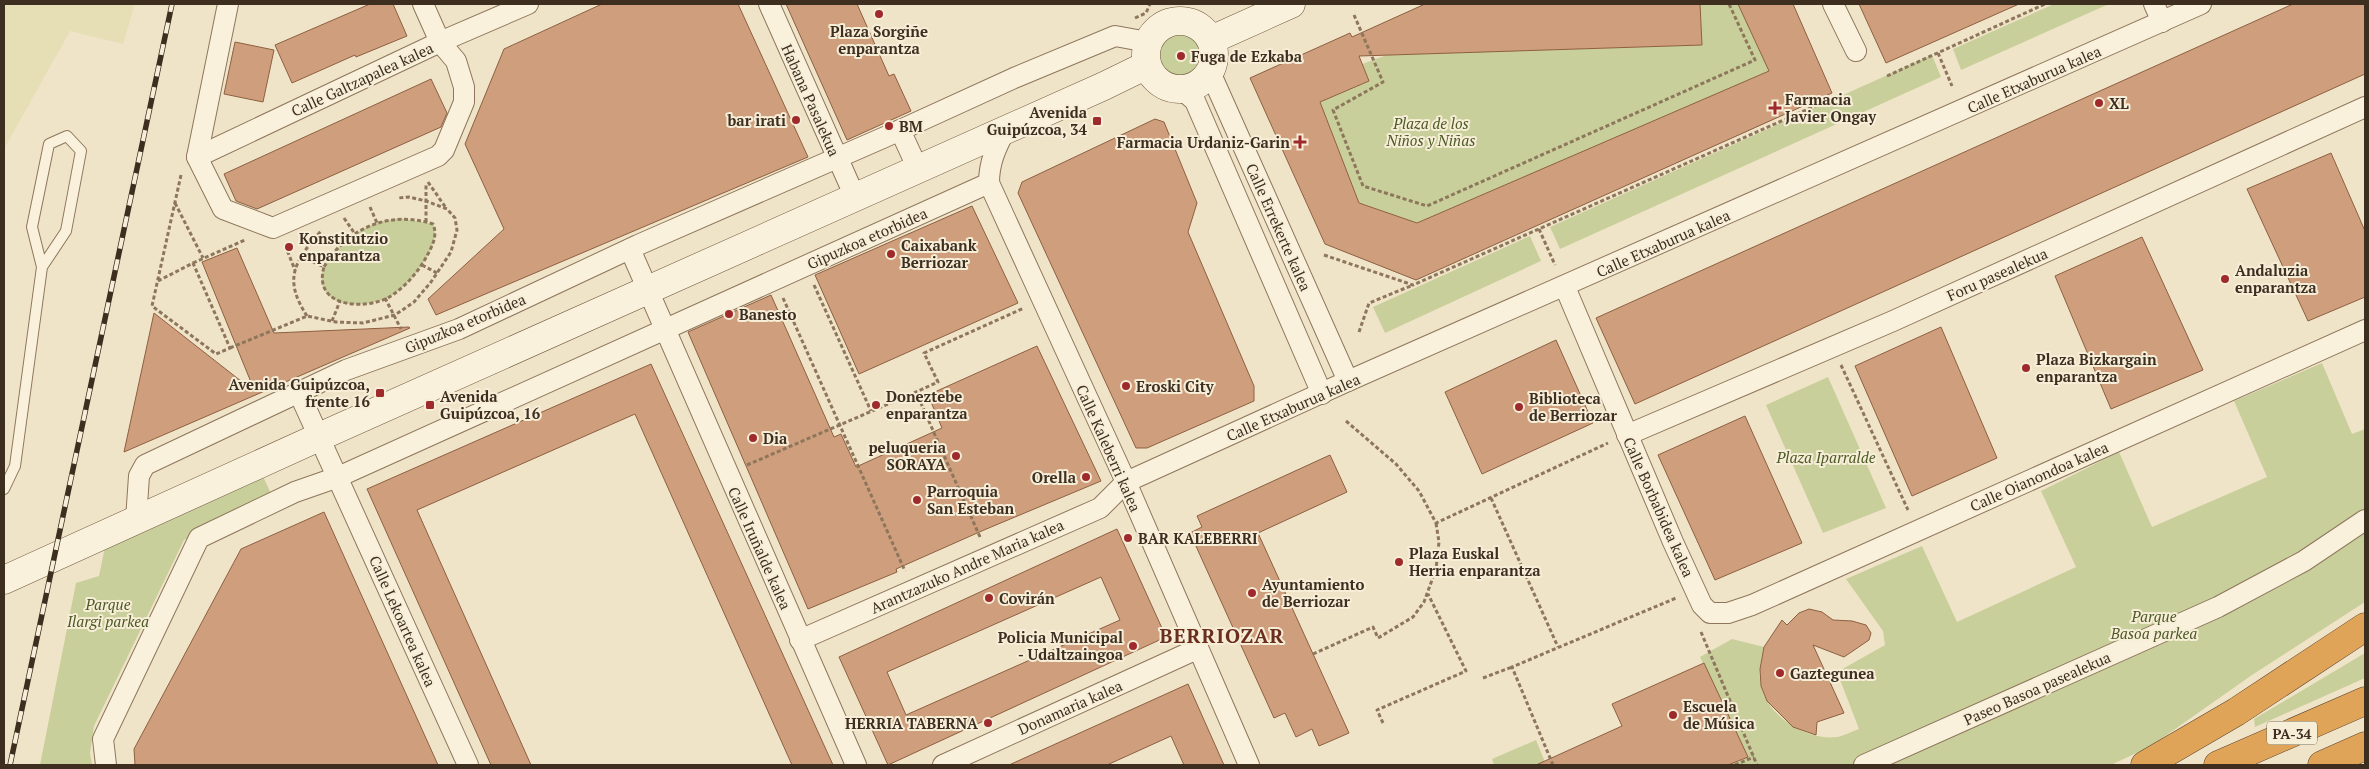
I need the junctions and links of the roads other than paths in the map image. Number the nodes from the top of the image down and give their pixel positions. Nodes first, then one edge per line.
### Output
1 (228, 4) edge
2 (423, 4) edge
3 (528, 4) edge
4 (768, 4) edge
5 (1291, 4) edge
6 (1834, 4) edge
7 (2154, 4) edge
8 (2201, 4) edge
9 (1172, 12) edge
10 (2162, 22) junction
11 (1211, 40) junction
12 (440, 42) junction
13 (1856, 51) dead end
14 (1147, 54) junction
15 (1210, 72) junction
16 (1181, 89) junction
17 (2365, 107) edge
18 (900, 130) junction
19 (1005, 130) junction
20 (197, 156) junction
21 (837, 158) junction
22 (918, 169) junction
23 (989, 183) junction
24 (854, 197) junction
25 (630, 249) junction
26 (42, 267) junction
27 (1565, 287) junction
28 (648, 290) junction
29 (2365, 330) edge
30 (664, 331) junction
31 (1348, 381) junction
32 (299, 392) junction
33 (1322, 394) junction
34 (319, 437) junction
35 (1619, 439) junction
36 (338, 477) junction
37 (1126, 482) junction
38 (4, 489) edge
39 (136, 520) junction
40 (2365, 520) edge
41 (4, 580) edge
42 (1710, 613) joint
43 (2358, 633) edge
44 (800, 640) junction
45 (1197, 649) junction
46 (2365, 701) edge
47 (2365, 746) edge
48 (106, 765) edge
49 (468, 765) edge
50 (856, 765) edge
51 (943, 765) edge
52 (1249, 765) edge
53 (1864, 765) edge
54 (2145, 765) edge
55 (2218, 765) edge
56 (2322, 765) edge

1 - 20 street
2 - 12 street
3 - 12 street, Calle Galtzapalea kalea
4 - 21 street, Habana Pasalekua
5 - 11 main road
6 - 13 street
7 - 10 street
8 - 10 street, Calle Etxaburua kalea
9 - 11 main road
9 - 14 main road
10 - 27 street, Calle Etxaburua kalea
11 - 15 main road
12 - 20 street, Calle Galtzapalea kalea
12 - 20 street
14 - 16 main road
14 - 18 street, Gipuzkoa etorbidea
14 - 19 main road
15 - 16 main road
15 - 31 street, Calle Errekerte kalea
16 - 33 street, Calle Errekerte kalea
17 - 35 street, Foru pasealekua
18 - 21 street, Gipuzkoa etorbidea
18 - 22 street
19 - 22 main road
19 - 23 street
21 - 24 street, Habana Pasalekua
21 - 25 street, Gipuzkoa etorbidea
22 - 24 main road
23 - 30 street, Gipuzkoa etorbidea
23 - 37 street, Calle Kaleberri kalea
24 - 28 main road
25 - 28 street
25 - 32 street, Gipuzkoa etorbidea
26 - 26 lane
26 - 38 lane
27 - 31 street, Calle Etxaburua kalea
27 - 35 street, Calle Borbabidea kalea
28 - 30 street
28 - 34 main road
29 - 42 street, Calle Oianondoa kalea
30 - 36 street, Gipuzkoa etorbidea
30 - 44 street, Calle Iruñalde kalea
31 - 33 street, Calle Etxaburua kalea
32 - 34 street
32 - 39 street, Gipuzkoa etorbidea
33 - 37 street, Calle Etxaburua kalea
34 - 36 street
34 - 39 main road
35 - 42 street, Calle Borbabidea kalea
36 - 48 street, Gipuzkoa etorbidea
36 - 49 street, Calle Lekoartea kalea
37 - 44 street, Arantzazuko Andre Maria kalea
37 - 45 street, Calle Kaleberri kalea
39 - 41 main road
40 - 53 street, Paseo Basoa pasealekua
43 - 54 highway
44 - 50 street, Calle Iruñalde kalea
45 - 51 street, Donamaria kalea
45 - 52 street, Calle Kaleberri kalea
46 - 55 highway, PA-34
47 - 56 highway, PA-34

